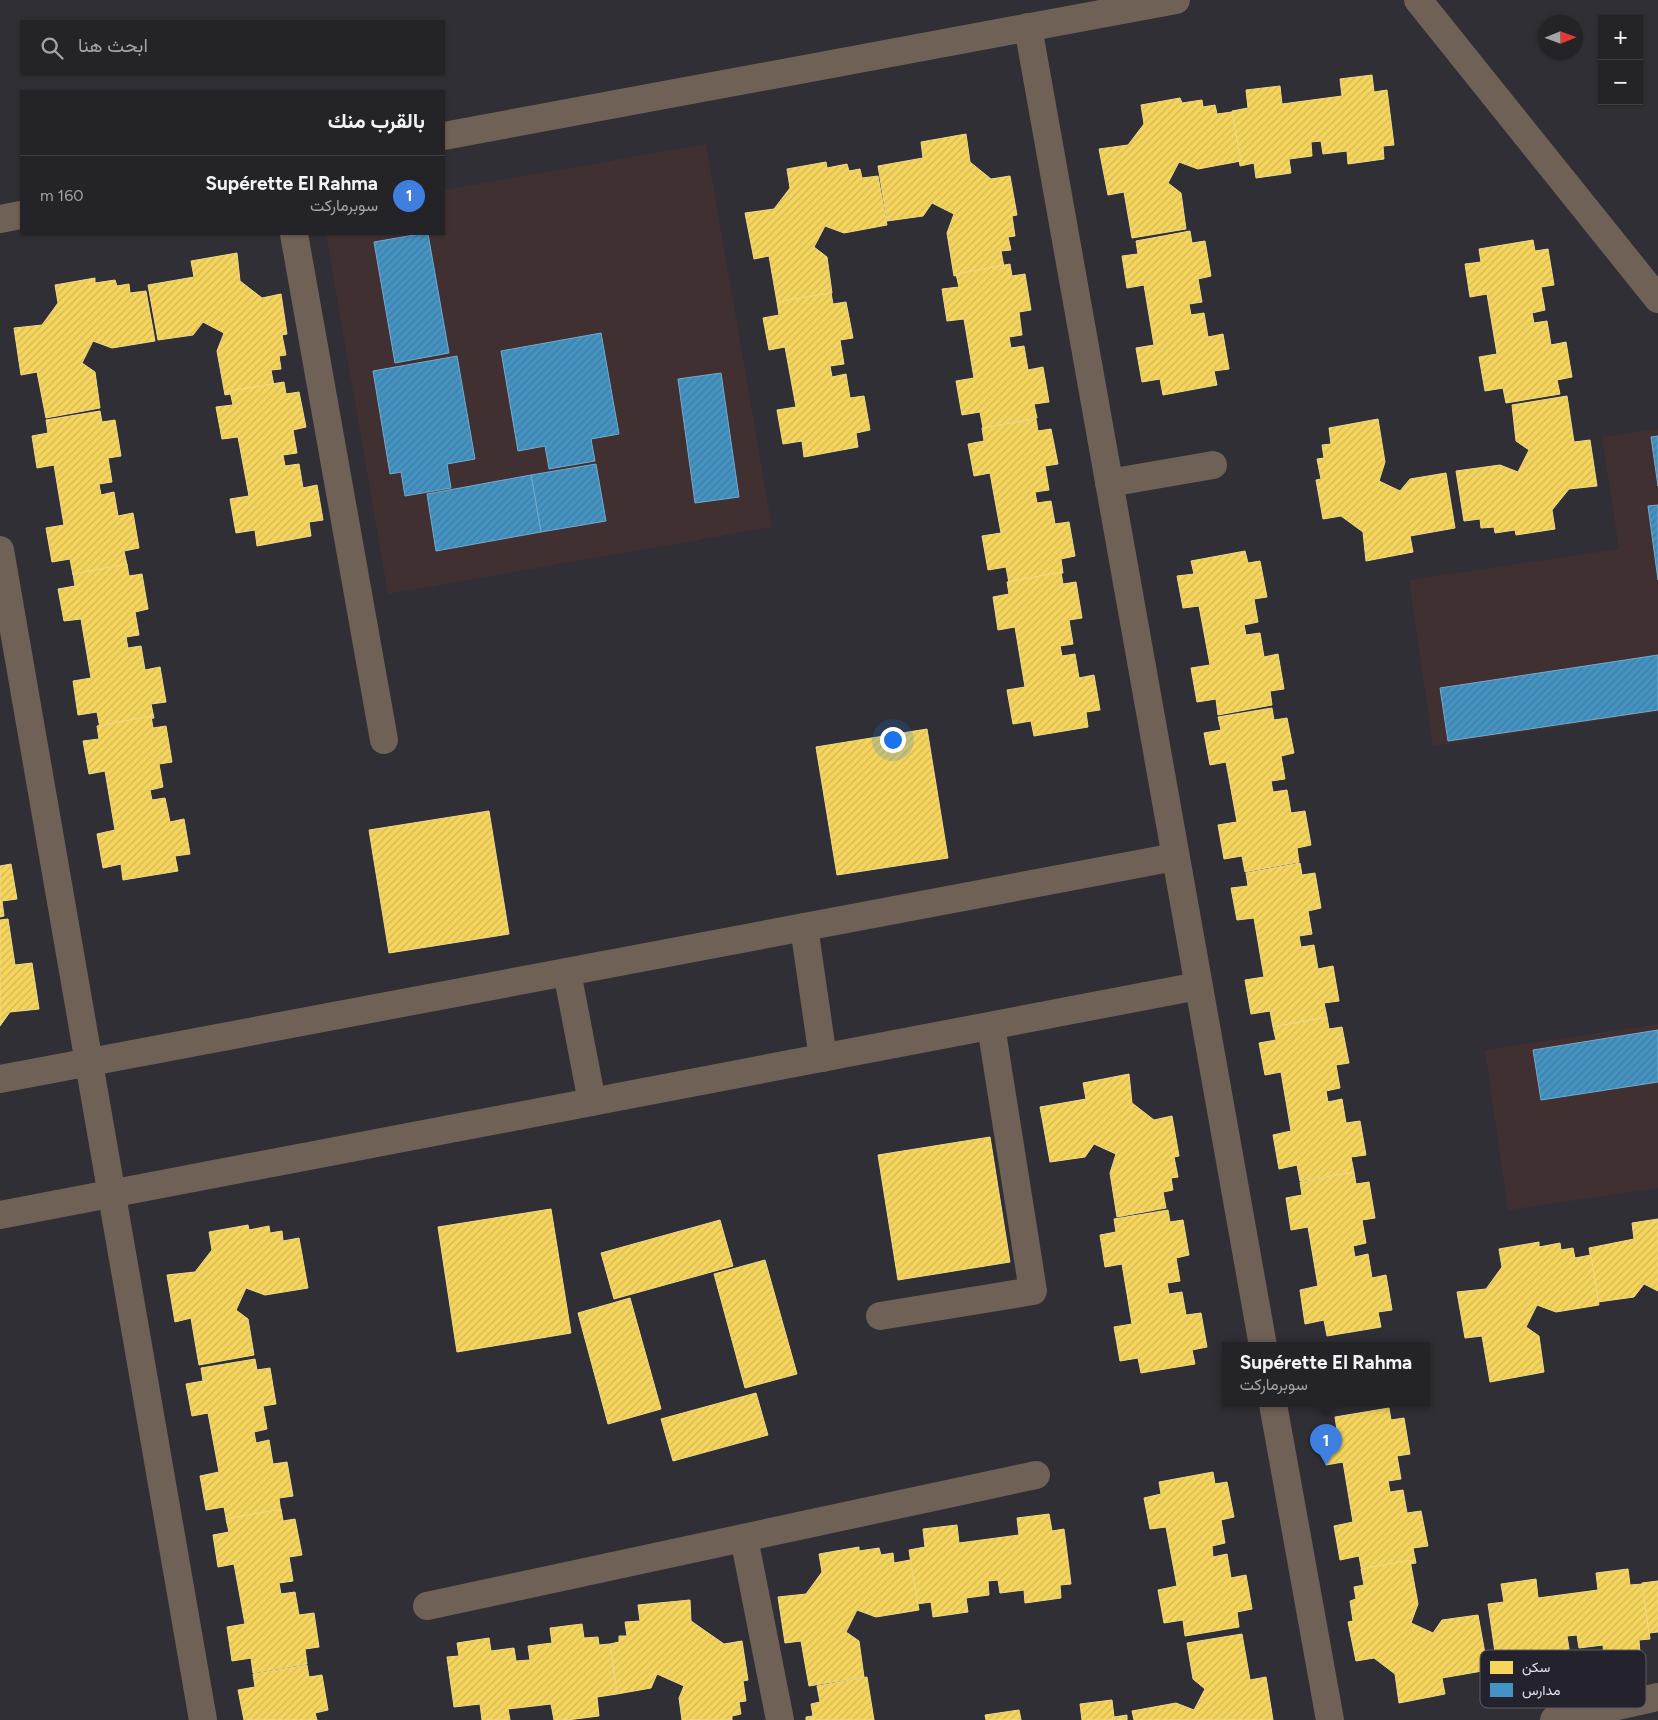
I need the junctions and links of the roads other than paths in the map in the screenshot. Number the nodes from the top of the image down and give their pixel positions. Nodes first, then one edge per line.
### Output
1 (1176, 0) edge
2 (1418, 0) edge
3 (1028, 28) junction
4 (445, 136) edge
5 (20, 215) edge
6 (0, 219) edge
7 (294, 235) edge
8 (1658, 299) edge
9 (1213, 465) dead end
10 (1109, 483) junction
11 (0, 550) edge
12 (384, 740) dead end
13 (1175, 858) junction
14 (804, 928) junction
15 (567, 972) junction
16 (1198, 986) junction
17 (991, 1026) junction
18 (823, 1058) junction
19 (88, 1063) junction
20 (0, 1080) edge
21 (592, 1102) junction
22 (111, 1194) junction
23 (0, 1215) edge
24 (880, 1316) dead end
25 (1262, 1342) edge
26 (1274, 1407) edge
27 (1036, 1475) dead end
28 (744, 1538) junction
29 (426, 1606) dead end
30 (1608, 1708) edge
31 (203, 1720) edge
32 (780, 1720) edge
33 (1330, 1720) edge
34 (1554, 1720) edge

1 - 3 street
2 - 8 street
3 - 4 street
3 - 10 street
5 - 6 street
7 - 12 street
9 - 10 street
10 - 13 street
11 - 19 street
13 - 14 street
13 - 16 street
14 - 15 street
14 - 18 street
15 - 19 street
15 - 21 street
16 - 17 street
16 - 25 street
17 - 18 street
17 - 24 street
18 - 21 street
19 - 20 street
19 - 22 street
21 - 22 street
22 - 23 street
22 - 31 street
26 - 33 street
27 - 28 street
28 - 29 street
28 - 32 street
30 - 34 street

